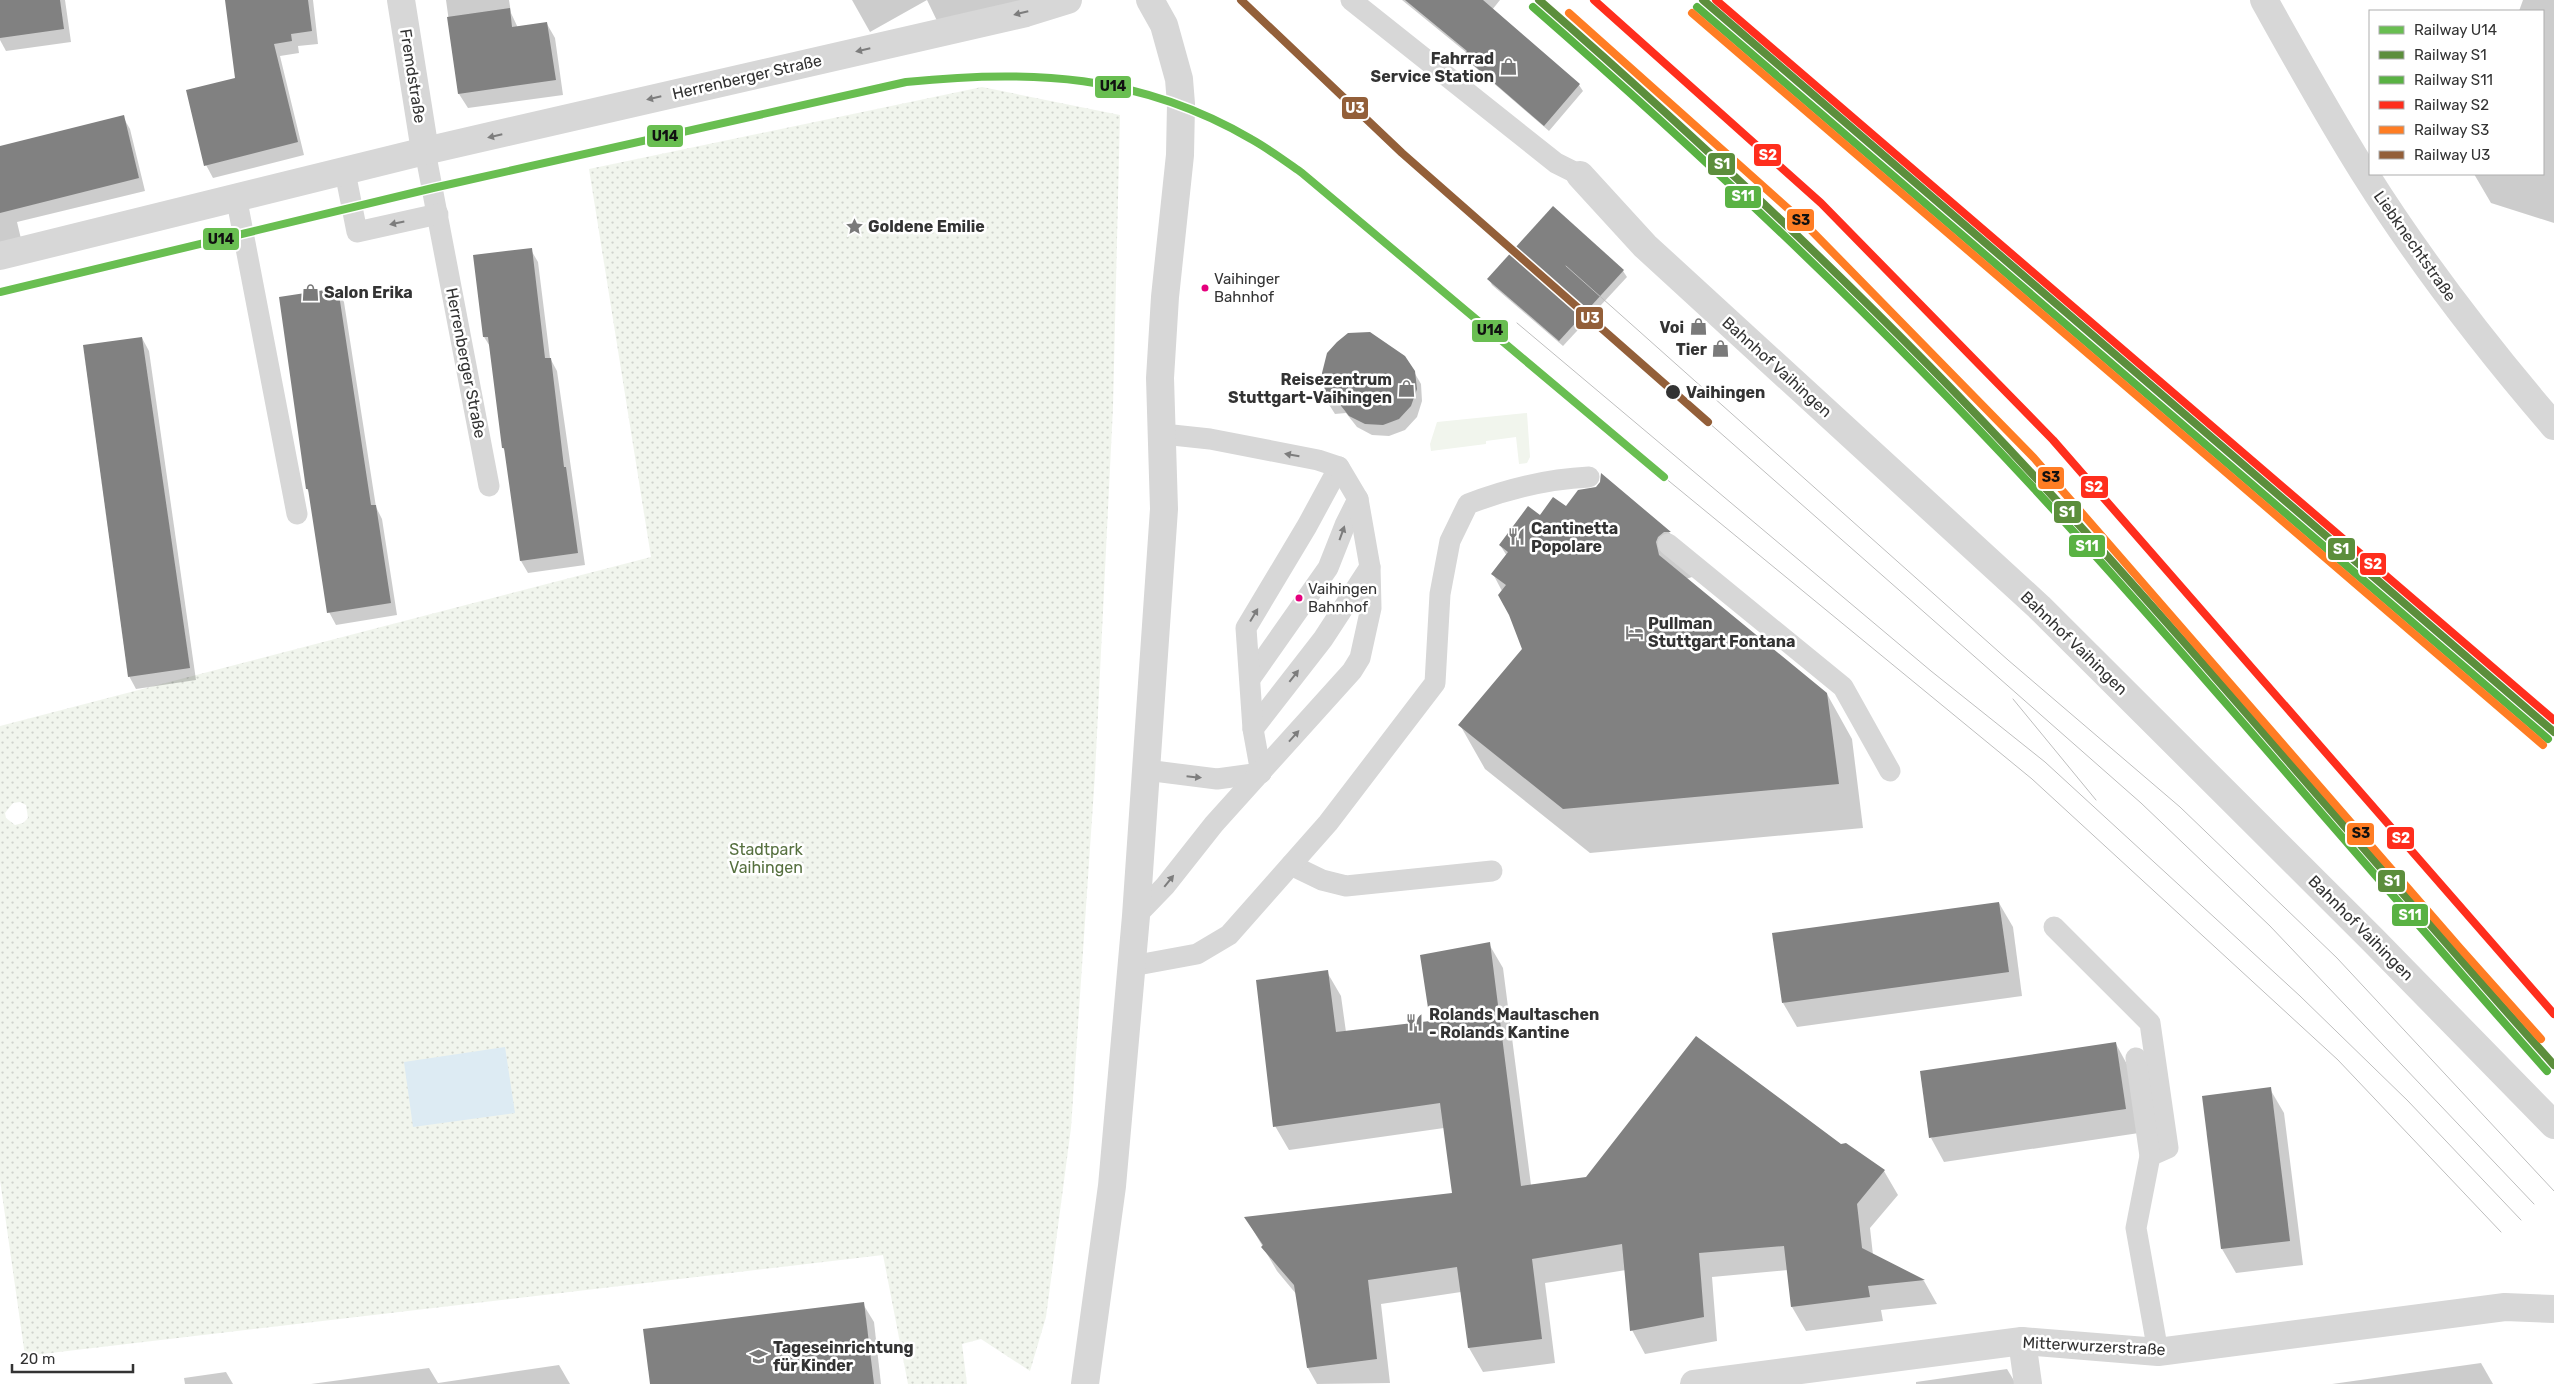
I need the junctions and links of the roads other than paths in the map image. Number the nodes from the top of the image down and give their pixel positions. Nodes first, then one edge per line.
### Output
1 (401, 0) edge
2 (1068, 0) edge
3 (1150, 0) edge
4 (1351, 0) edge
5 (2264, 0) edge
6 (425, 151) junction
7 (346, 172) junction
8 (1580, 175) joint
9 (236, 196) junction
10 (438, 214) junction
11 (0, 256) edge
12 (2554, 426) edge
13 (1163, 434) junction
14 (1339, 468) junction
15 (1589, 477) dead end
16 (490, 486) dead end
17 (1358, 499) junction
18 (296, 514) dead end
19 (1668, 544) dead end
20 (1370, 567) junction
21 (1250, 679) junction
22 (1253, 729) junction
23 (1146, 770) junction
24 (1890, 771) dead end
25 (1261, 773) junction
26 (1291, 865) junction
27 (1492, 871) dead end
28 (1136, 916) junction
29 (2054, 927) dead end
30 (1132, 966) junction
31 (2136, 1058) dead end
32 (2554, 1126) edge
33 (2150, 1156) junction
34 (2554, 1309) edge
35 (2022, 1341) junction
36 (2158, 1352) junction
37 (1085, 1384) edge
38 (1694, 1384) edge
39 (2028, 1384) edge

1 - 6 street, Fremdstraße
2 -> 6 street, Herrenberger Straße
3 - 13 street
4 - 8 lane
5 - 12 street, Liebknechtstraße
6 - 7 street, Herrenberger Straße
6 - 10 lane, Herrenberger Straße
7 - 9 street, Herrenberger Straße
10 -> 7 lane
8 - 32 street, Bahnhof Vaihingen
9 - 11 street, Herrenberger Straße
9 - 18 lane
10 - 16 lane, Herrenberger Straße
14 -> 13 lane
13 - 23 street
14 - 17 lane
21 -> 14 lane
15 - 26 lane
17 - 20 lane
21 -> 17 lane
19 - 24 lane
22 -> 20 lane
25 -> 20 lane
21 - 22 lane
22 - 25 lane
23 -> 25 lane
23 - 28 street
28 -> 25 lane
26 - 27 lane
26 - 30 lane
28 - 30 street
29 - 33 lane
30 - 37 street
31 - 33 lane
33 - 36 lane
34 - 36 street, Mitterwurzerstraße
35 - 36 street, Mitterwurzerstraße
35 - 38 street, Mitterwurzerstraße
35 - 39 street

